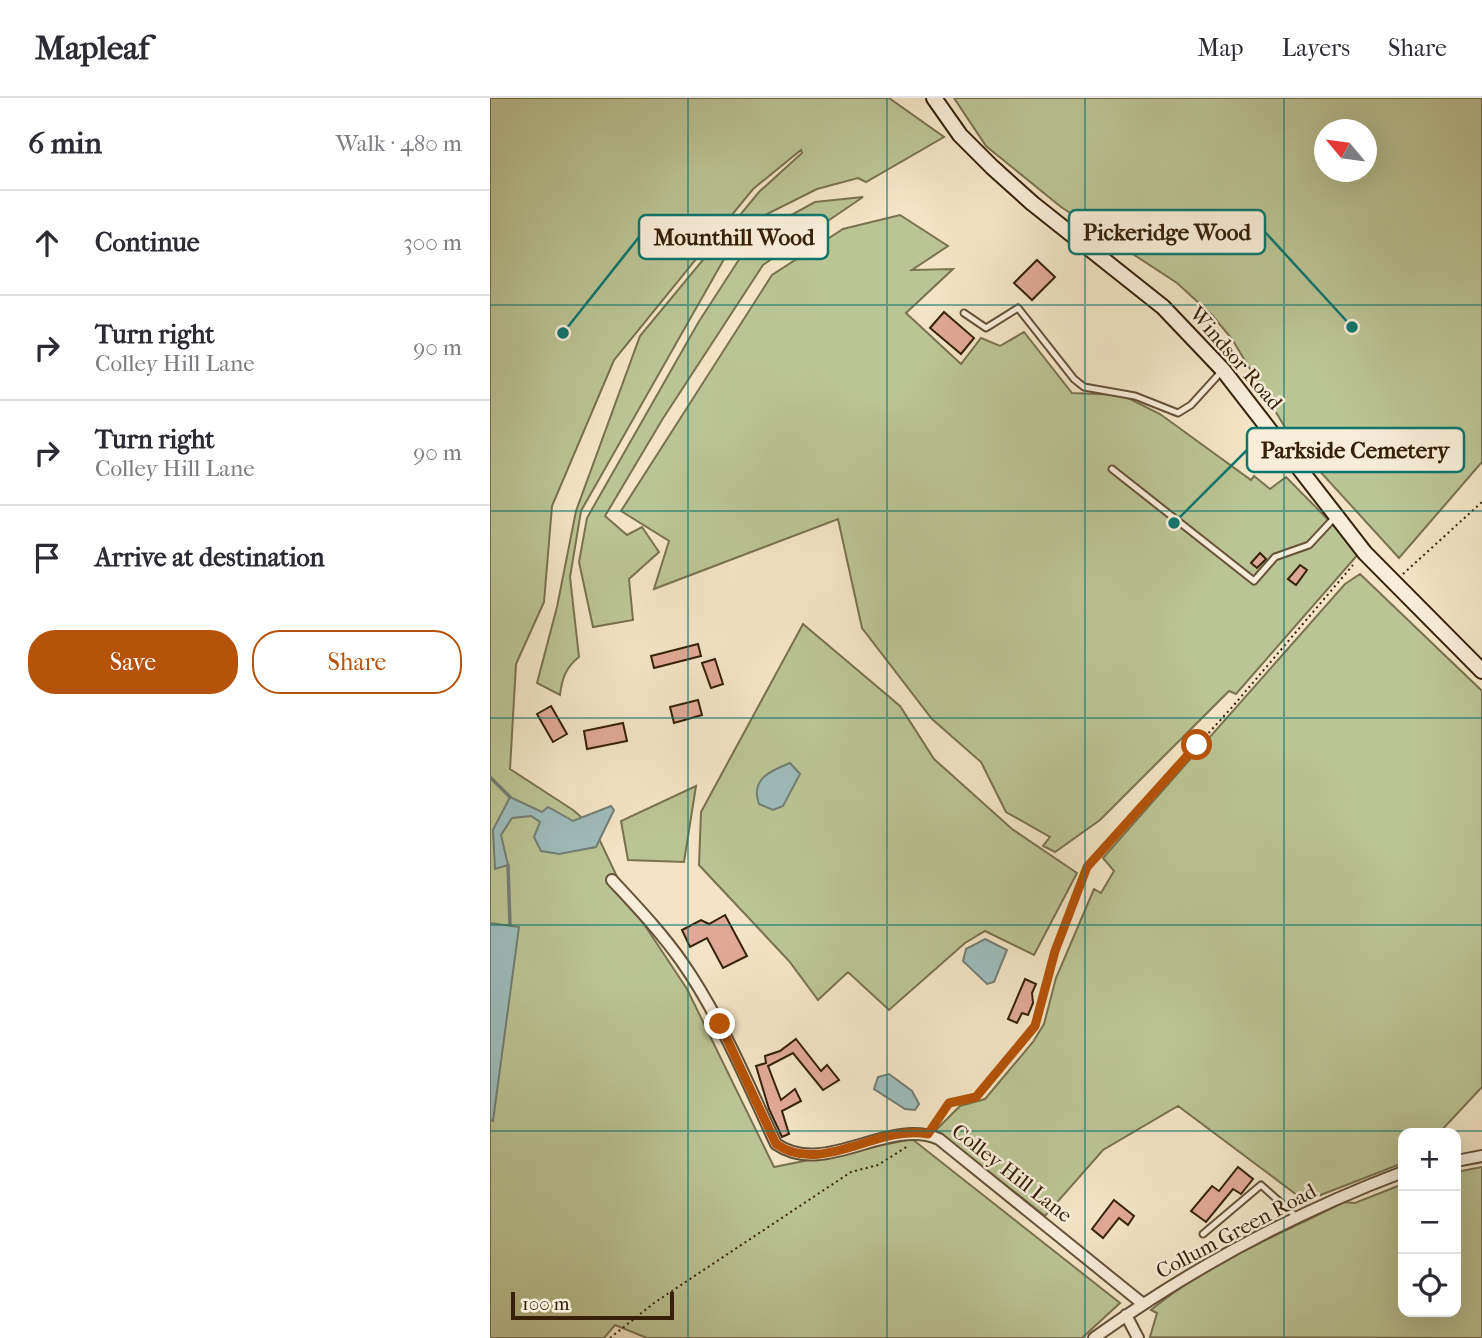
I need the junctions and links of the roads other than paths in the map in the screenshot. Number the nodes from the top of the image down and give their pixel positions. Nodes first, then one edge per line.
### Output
1 (933, 98) edge
2 (964, 313) dead end
3 (1223, 370) junction
4 (1112, 469) dead end
5 (1336, 516) junction
6 (1482, 671) edge
7 (612, 880) dead end
8 (1482, 1156) edge
9 (1461, 1160) edge
10 (1398, 1174) edge
11 (1298, 1217) junction
12 (1203, 1234) dead end
13 (1143, 1304) junction
14 (1126, 1315) junction
15 (1094, 1338) edge
16 (1138, 1338) edge

1 - 3 main road, Windsor Road
2 - 3 lane
3 - 5 main road, Windsor Road
4 - 5 lane
5 - 6 main road, Windsor Road
7 - 13 street, Colley Hill Lane
8 - 9 street
10 - 11 street, Collum Green Road
11 - 12 lane
11 - 13 street, Collum Green Road
13 - 14 street, Collum Green Road
14 - 15 street, Collum Green Road
14 - 16 street

